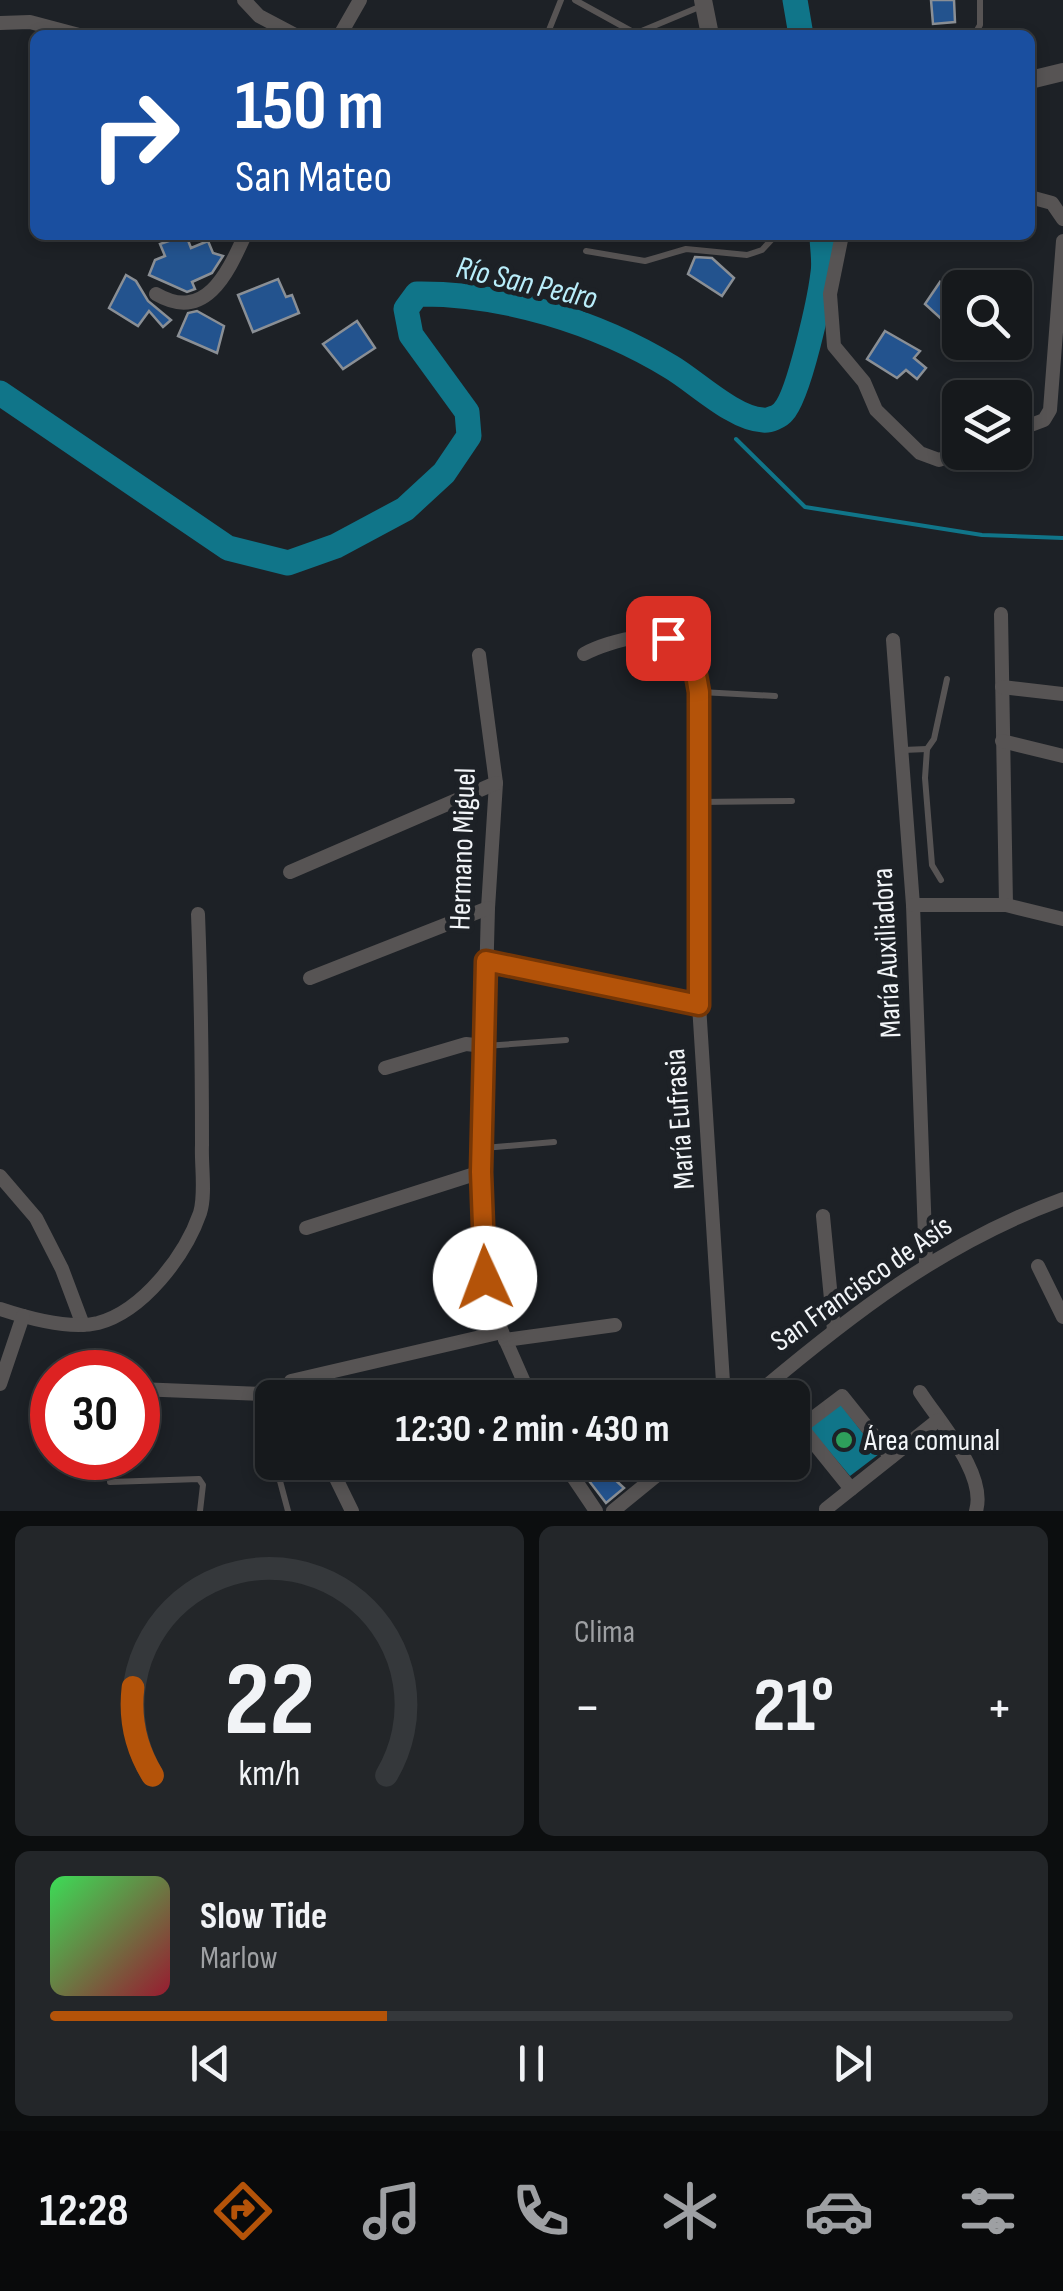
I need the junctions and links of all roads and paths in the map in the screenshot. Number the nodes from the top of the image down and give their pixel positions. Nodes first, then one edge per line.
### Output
1 (244, 0) edge
2 (360, 0) edge
3 (562, 0) edge
4 (575, 0) edge
5 (980, 0) edge
6 (704, 2) edge
7 (0, 22) edge
8 (60, 30) edge
9 (286, 30) edge
10 (343, 30) edge
11 (549, 30) edge
12 (628, 30) edge
13 (640, 30) edge
14 (709, 30) edge
15 (977, 30) edge
16 (1063, 72) edge
17 (1035, 79) edge
18 (1035, 198) edge
19 (1063, 219) edge
20 (242, 240) edge
21 (771, 240) edge
22 (841, 240) edge
23 (1063, 241) edge
24 (586, 252) dead end
25 (156, 294) dead end
26 (1032, 425) edge
27 (942, 459) edge
28 (1001, 614) dead end
29 (893, 640) dead end
30 (479, 654) dead end
31 (584, 654) dead end
32 (947, 679) dead end
33 (1002, 686) junction
34 (699, 692) junction
35 (1063, 694) edge
36 (775, 696) dead end
37 (1002, 741) junction
38 (927, 749) junction
39 (901, 750) junction
40 (1063, 756) edge
41 (496, 783) junction
42 (792, 801) dead end
43 (698, 802) junction
44 (290, 872) dead end
45 (941, 880) dead end
46 (913, 905) junction
47 (1006, 905) junction
48 (488, 908) junction
49 (198, 914) dead end
50 (1063, 919) edge
51 (486, 961) junction
52 (310, 978) dead end
53 (699, 1005) junction
54 (566, 1040) dead end
55 (484, 1046) junction
56 (385, 1068) dead end
57 (554, 1142) dead end
58 (482, 1148) junction
59 (481, 1172) junction
60 (0, 1176) edge
61 (1063, 1198) edge
62 (823, 1216) dead end
63 (306, 1228) dead end
64 (926, 1264) junction
65 (1038, 1266) dead end
66 (1056, 1287) edge
67 (0, 1308) edge
68 (23, 1316) junction
69 (1063, 1317) edge
70 (83, 1325) junction
71 (614, 1325) dead end
72 (834, 1330) junction
73 (503, 1336) junction
74 (296, 1380) edge
75 (524, 1380) edge
76 (723, 1380) edge
77 (774, 1380) edge
78 (0, 1384) edge
79 (160, 1390) edge
80 (920, 1392) dead end
81 (255, 1394) edge
82 (938, 1420) junction
83 (891, 1457) junction
84 (337, 1480) edge
85 (575, 1480) edge
86 (651, 1480) edge
87 (280, 1481) dead end
88 (110, 1482) dead end
89 (851, 1489) junction
90 (826, 1509) edge
91 (200, 1511) edge
92 (288, 1511) edge
93 (352, 1511) edge
94 (596, 1511) edge
95 (613, 1511) edge
96 (976, 1511) edge

1 - 9 street
2 - 10 street
3 - 11 lane
4 - 12 lane
5 - 15 lane
6 - 13 lane
6 - 14 street
7 - 8 street
16 - 17 street
18 - 19 street
20 - 25 street
21 - 24 lane
22 - 27 street
23 - 26 street
28 - 33 street
29 - 39 street, María Auxiliadora
30 - 41 street, Hermano Miguel
31 - 34 street, María Eufrasia
32 - 38 lane
33 - 35 street
33 - 37 street
34 - 36 lane
34 - 43 street, María Eufrasia
37 - 40 street
37 - 47 street
38 - 39 lane
38 - 45 lane
39 - 46 street, María Auxiliadora
41 - 44 street
41 - 48 street, Hermano Miguel
42 - 43 lane
43 - 53 street, María Eufrasia
46 - 47 street
46 - 64 street, María Auxiliadora
47 - 50 street
48 - 51 street, Hermano Miguel
48 - 52 street
49 - 70 street
51 - 53 street
51 - 55 street, Hermano Miguel
53 - 76 street, María Eufrasia
54 - 55 lane
55 - 56 street
55 - 58 street, Hermano Miguel
57 - 58 lane
58 - 59 street, Hermano Miguel
59 - 63 street
59 - 73 street, Hermano Miguel
60 - 70 street
61 - 64 street, San Francisco de Asís
62 - 72 street
64 - 72 street, San Francisco de Asís
65 - 66 street
66 - 69 street
67 - 68 street
68 - 70 street
68 - 78 street
71 - 73 street
72 - 77 street, San Francisco de Asís
73 - 74 street
73 - 75 street, Hermano Miguel
79 - 81 street
80 - 82 street
82 - 83 street
82 - 96 street
83 - 89 street
83 - 89 street
84 - 93 street
85 - 94 street
86 - 95 street
87 - 92 lane
88 - 91 lane
89 - 90 street

